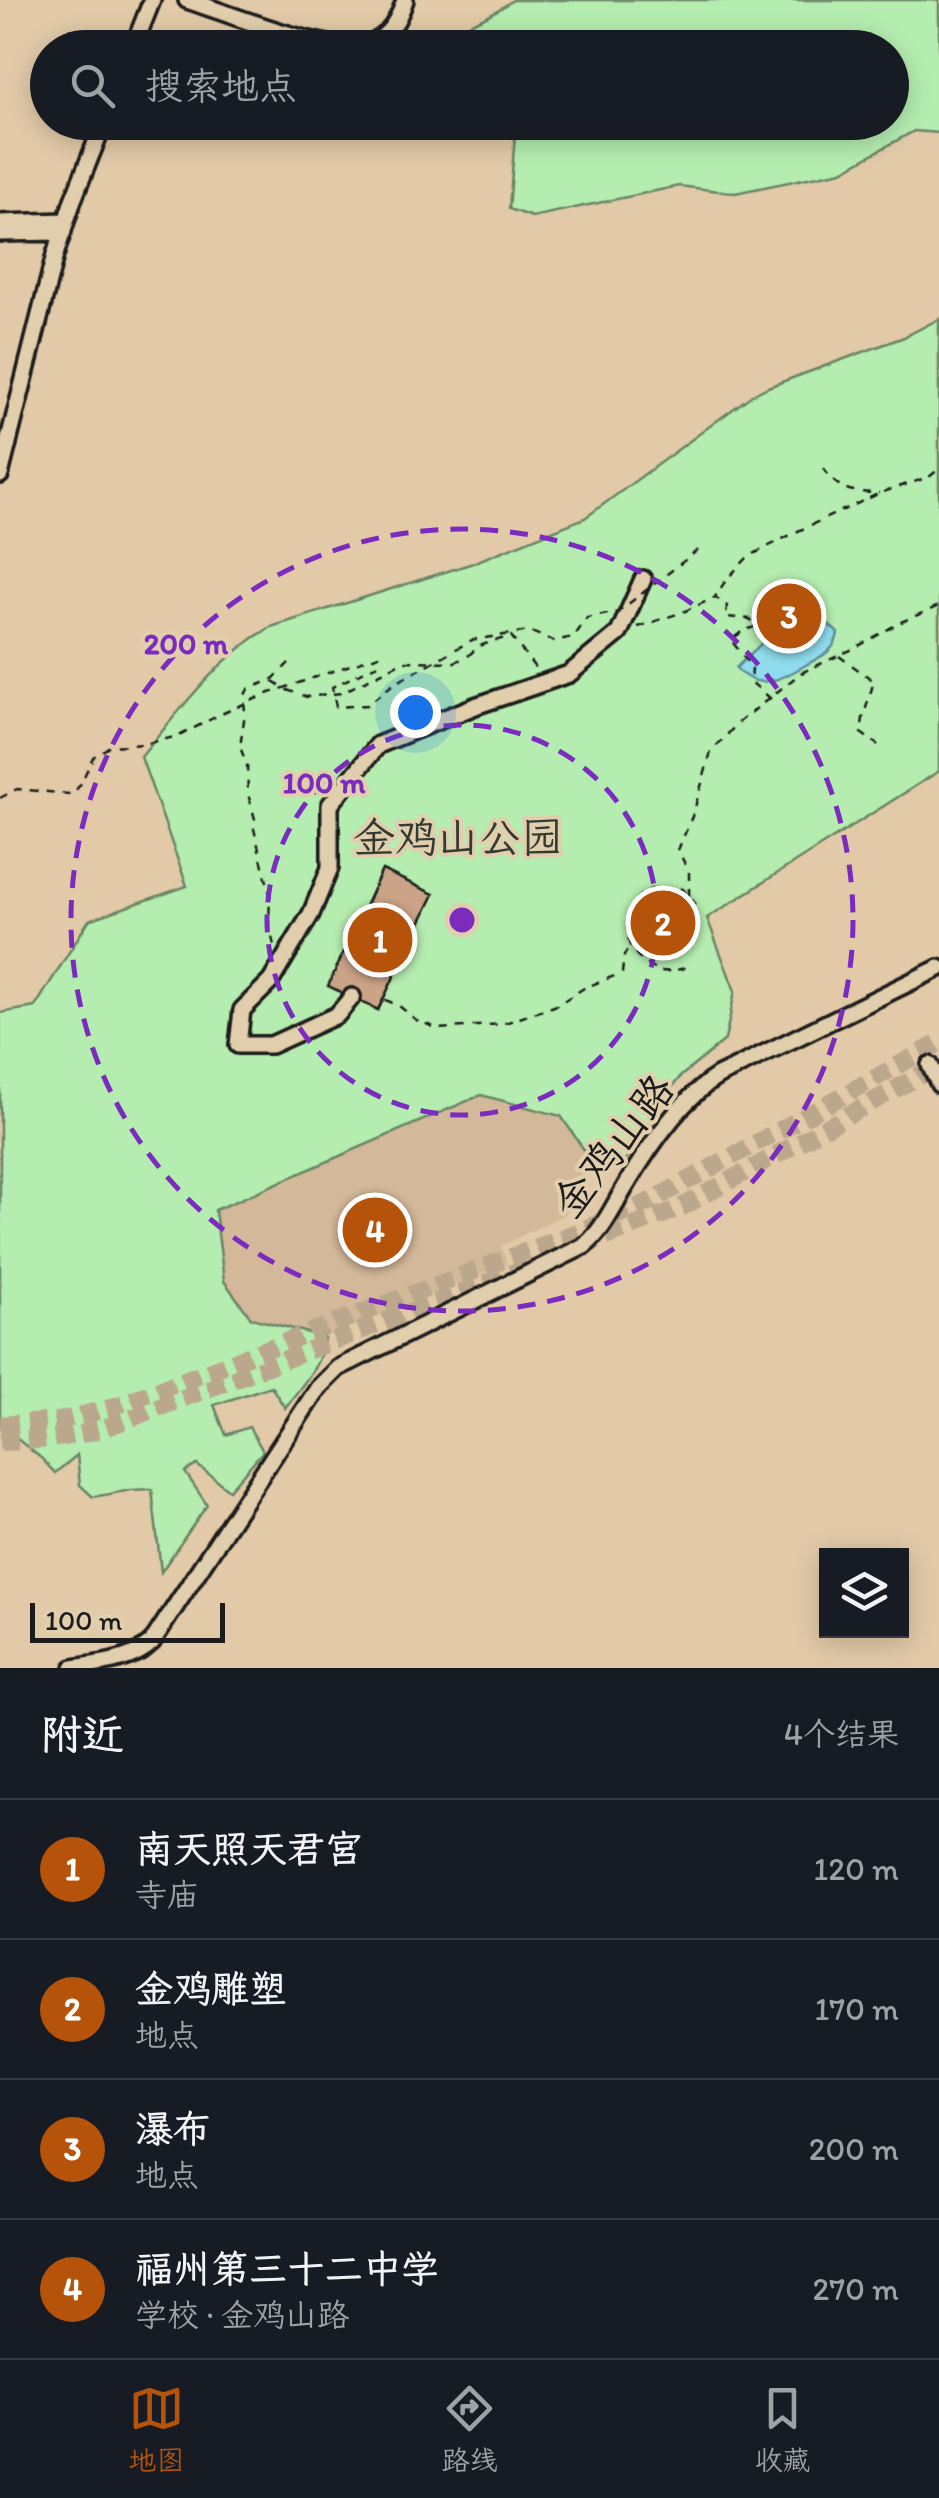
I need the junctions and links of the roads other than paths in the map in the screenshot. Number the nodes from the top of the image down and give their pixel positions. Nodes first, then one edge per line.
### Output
1 (152, 0) edge
2 (187, 0) edge
3 (405, 0) edge
4 (140, 30) edge
5 (278, 30) edge
6 (391, 30) edge
7 (97, 140) edge
8 (0, 223) edge
9 (64, 226) junction
10 (0, 234) edge
11 (0, 475) edge
12 (643, 579) dead end
13 (939, 968) edge
14 (352, 997) road end
15 (930, 1065) dead end
16 (939, 1084) edge
17 (73, 1668) edge

1 - 4 street
2 - 5 street
3 - 6 street
7 - 9 street
8 - 9 street
9 - 10 street
9 - 11 street
12 - 14 street
13 - 17 street, 金鸡山路
15 - 16 street

